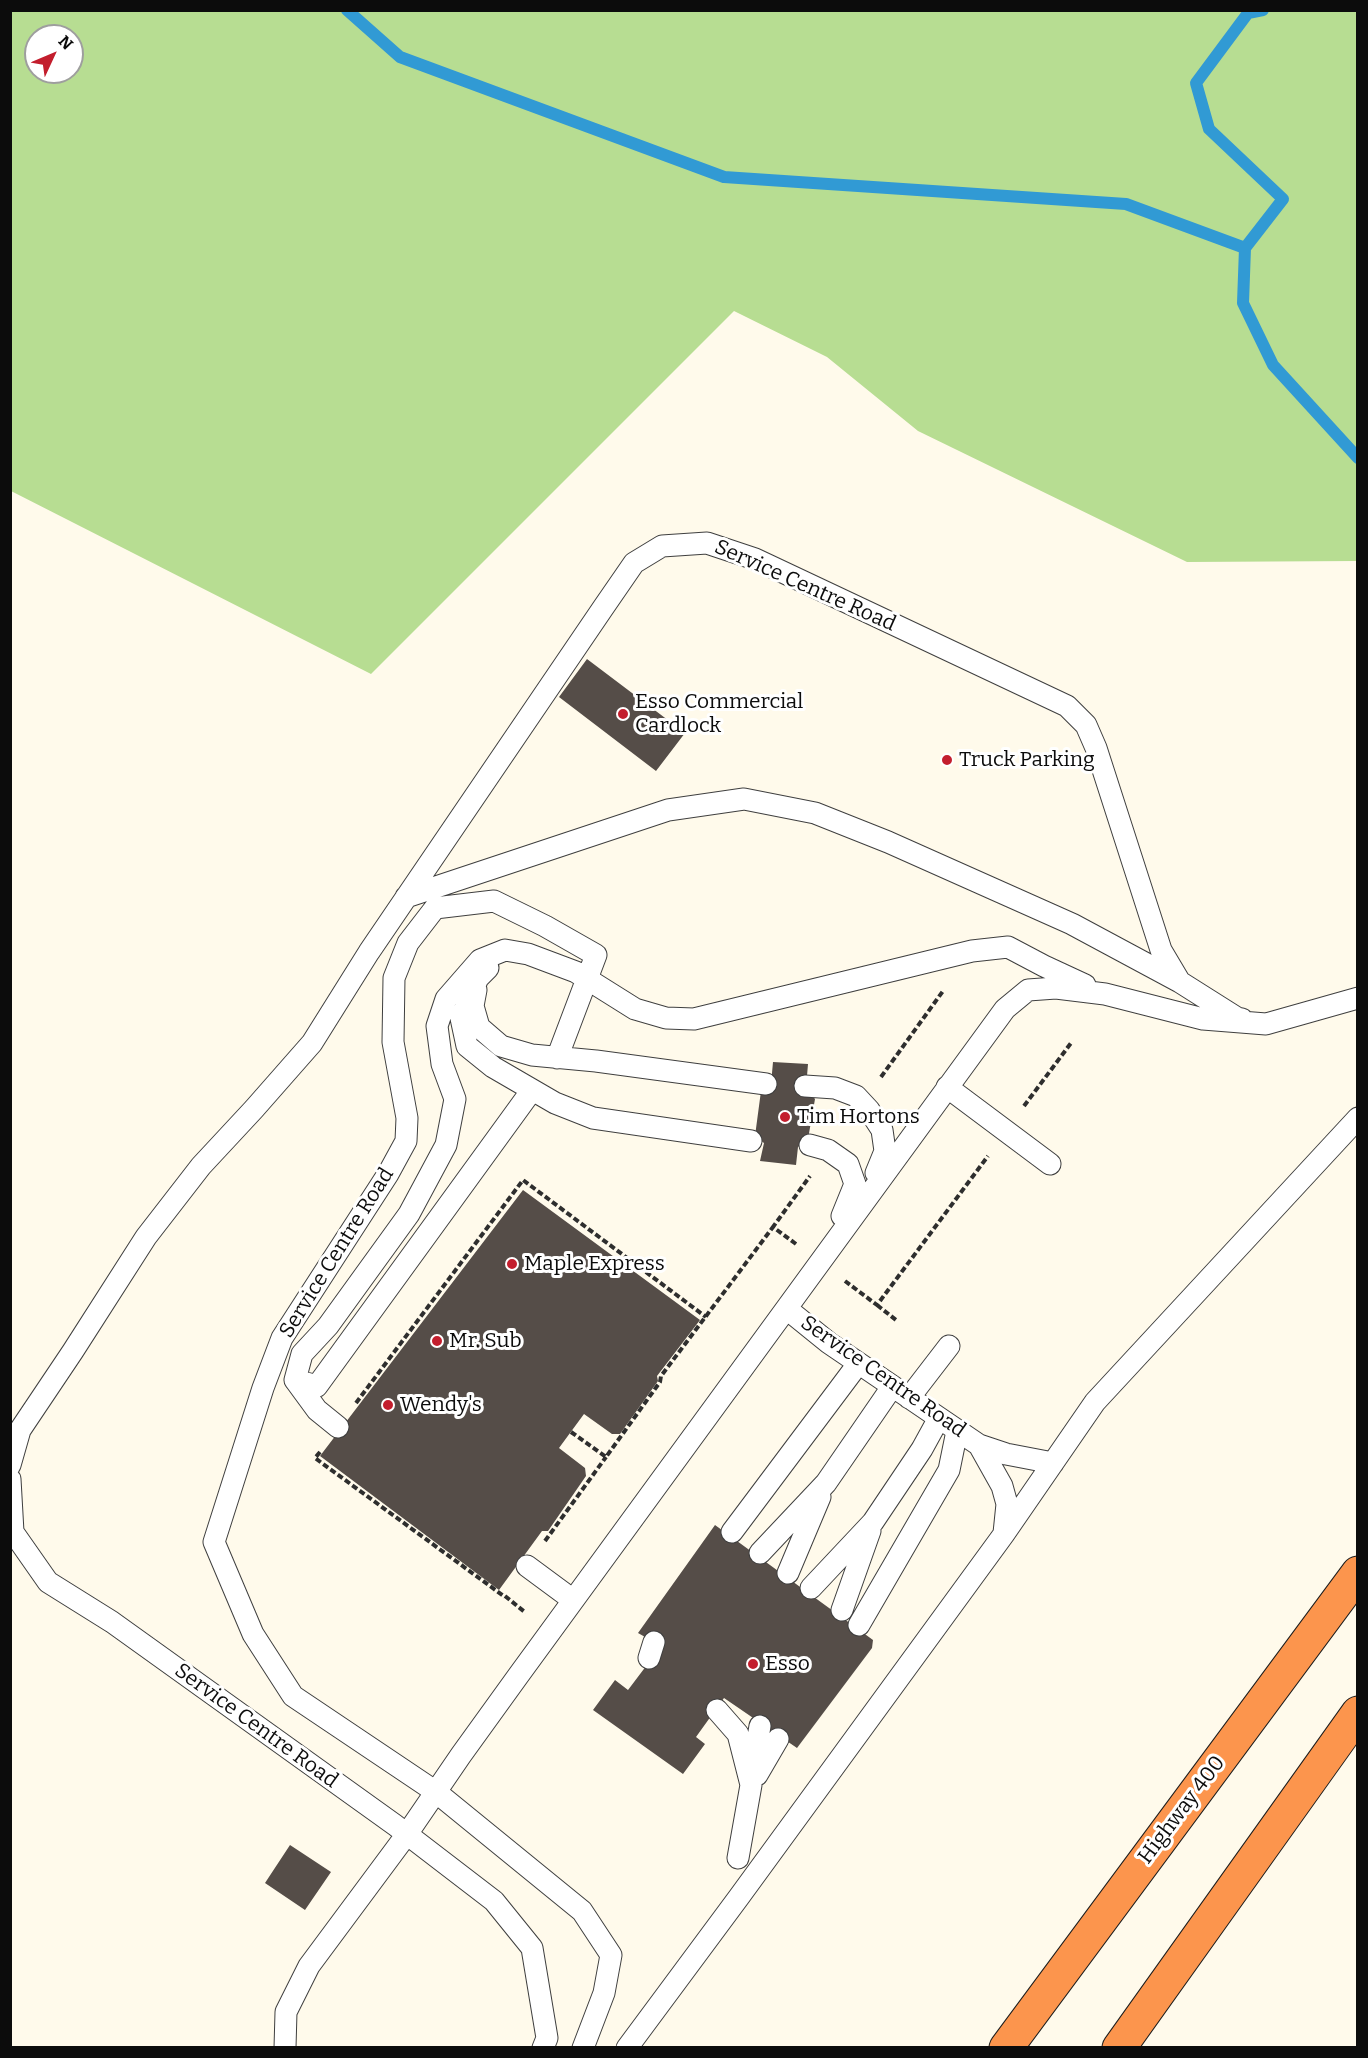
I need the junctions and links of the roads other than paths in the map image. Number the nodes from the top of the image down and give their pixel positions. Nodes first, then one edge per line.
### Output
1 (406, 897) junction
2 (505, 950) junction
3 (478, 978) junction
4 (587, 979) junction
5 (1180, 982) junction
6 (1105, 994) junction
7 (1358, 998) edge
8 (1266, 1024) junction
9 (557, 1058) junction
10 (766, 1084) dead end
11 (805, 1086) dead end
12 (947, 1087) junction
13 (532, 1090) junction
14 (1358, 1118) edge
15 (751, 1141) dead end
16 (810, 1145) dead end
17 (1050, 1164) dead end
18 (869, 1193) junction
19 (829, 1248) junction
20 (787, 1309) junction
21 (949, 1346) dead end
22 (858, 1364) junction
23 (295, 1380) junction
24 (892, 1387) junction
25 (909, 1398) junction
26 (939, 1418) junction
27 (339, 1427) road end
28 (957, 1431) junction
29 (980, 1446) junction
30 (1053, 1462) junction
31 (10, 1465) edge
32 (10, 1479) edge
33 (826, 1483) junction
34 (873, 1522) junction
35 (732, 1532) dead end
36 (1004, 1534) junction
37 (760, 1553) dead end
38 (527, 1566) dead end
39 (788, 1573) dead end
40 (1358, 1573) edge
41 (811, 1588) dead end
42 (573, 1600) junction
43 (842, 1610) dead end
44 (859, 1625) dead end
45 (724, 1707) dead end
46 (1358, 1713) edge
47 (760, 1726) dead end
48 (778, 1739) dead end
49 (750, 1785) junction
50 (436, 1792) junction
51 (408, 1834) junction
52 (738, 1858) dead end
53 (285, 2048) edge
54 (543, 2048) edge
55 (583, 2048) edge
56 (627, 2048) edge
57 (1006, 2048) edge
58 (1119, 2048) edge

1 - 5 lane, Service Centre Road
1 - 5 lane, Service Centre Road
1 - 31 lane, Service Centre Road
2 - 3 lane
2 - 4 lane
2 - 23 lane
3 - 9 lane
3 - 13 lane
4 - 6 lane
4 - 9 lane, Service Centre Road
4 - 50 lane, Service Centre Road
5 - 8 lane, Service Centre Road
6 - 8 lane, Service Centre Road
6 - 12 lane, Service Centre Road
7 - 8 lane, Service Centre Road
9 - 10 lane
11 - 18 lane
12 - 17 lane
12 - 18 lane, Service Centre Road
13 - 15 lane
13 - 23 lane
14 - 30 lane
16 - 19 lane
18 - 19 lane, Service Centre Road
19 - 20 lane, Service Centre Road
20 - 22 lane, Service Centre Road
20 - 42 lane, Service Centre Road
21 - 25 lane
22 - 24 lane, Service Centre Road
22 - 35 lane
23 - 27 lane
24 - 25 lane, Service Centre Road
24 - 33 lane
25 - 26 lane, Service Centre Road
26 - 28 lane, Service Centre Road
26 - 34 lane
28 - 29 lane, Service Centre Road
28 - 44 lane
29 - 30 lane, Service Centre Road
29 - 36 lane, Service Centre Road
30 - 36 lane
32 - 51 lane, Service Centre Road
33 - 37 lane
33 - 39 lane
34 - 41 lane
34 - 43 lane
36 - 56 lane
38 - 42 lane
40 - 57 highway, Highway 400
42 - 50 lane, Service Centre Road
45 - 49 lane
46 - 58 highway
47 - 49 lane
48 - 49 lane
49 - 52 lane
50 - 51 lane, Service Centre Road
50 - 55 lane, Service Centre Road
51 - 53 lane
51 - 54 lane, Service Centre Road

